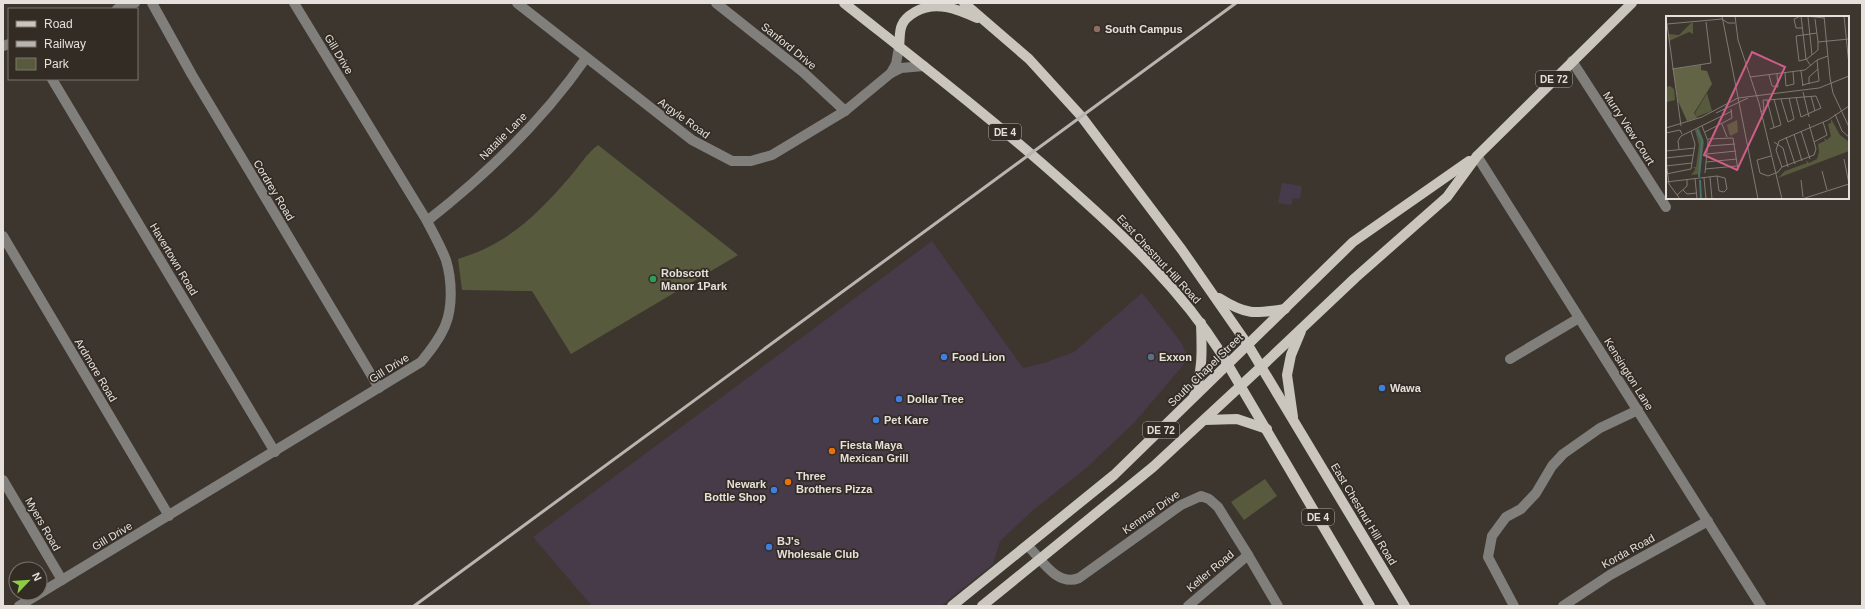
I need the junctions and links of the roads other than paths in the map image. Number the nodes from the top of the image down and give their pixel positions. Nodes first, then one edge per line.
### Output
1 (135, 3) edge
2 (152, 3) edge
3 (294, 3) edge
4 (516, 3) edge
5 (716, 3) edge
6 (844, 3) edge
7 (964, 3) edge
8 (1632, 3) edge
9 (120, 8) edge
10 (990, 24) junction
11 (899, 47) junction
12 (586, 58) junction
13 (1572, 62) junction
14 (924, 66) junction
15 (891, 73) junction
16 (53, 80) edge
17 (845, 110) junction
18 (1477, 156) junction
19 (1666, 207) dead end
20 (428, 221) junction
21 (3, 236) edge
22 (1216, 296) junction
23 (1285, 309) junction
24 (1579, 318) junction
25 (1201, 323) junction
26 (1302, 328) junction
27 (1248, 345) junction
28 (1510, 359) dead end
29 (1228, 364) junction
30 (1262, 367) junction
31 (1241, 386) junction
32 (379, 388) junction
33 (1193, 399) junction
34 (1638, 410) junction
35 (1205, 420) junction
36 (1294, 423) junction
37 (1267, 429) junction
38 (275, 452) junction
39 (3, 480) edge
40 (169, 516) junction
41 (1708, 521) junction
42 (1028, 546) junction
43 (1248, 555) junction
44 (1041, 560) junction
45 (62, 580) junction
46 (19, 606) edge
47 (952, 606) edge
48 (982, 606) edge
49 (1188, 606) edge
50 (1278, 606) edge
51 (1370, 606) edge
52 (1405, 606) edge
53 (1514, 606) edge
54 (1563, 606) edge
55 (1761, 606) edge

1 - 9 street
2 - 32 street, Cordrey Road
3 - 20 street, Gill Drive
4 - 12 street, Argyle Road
5 - 17 street, Sanford Drive
6 - 11 main road, East Chestnut Hill Road / DE 4
7 - 10 main road, East Chestnut Hill Road / DE 4
8 - 13 main road, South Chapel Street / DE 72
10 - 11 main road
10 - 22 main road, East Chestnut Hill Road / DE 4
11 - 14 main road, East Chestnut Hill Road / DE 4
11 - 15 street
12 - 17 street, Argyle Road
12 - 20 street, Natalie Lane
13 - 18 main road, South Chapel Street / DE 72
13 - 19 street, Murry View Court
14 - 15 street, Argyle Road
14 - 25 main road, East Chestnut Hill Road / DE 4
15 - 17 street, Argyle Road
16 - 38 street, Havertown Road
18 - 23 main road, South Chapel Street / DE 72
18 - 24 street, Kensington Lane
18 - 26 main road, South Chapel Street / DE 72
20 - 32 street, Gill Drive
21 - 40 street, Ardmore Road
22 - 23 main road
22 - 27 main road, East Chestnut Hill Road / DE 4
23 - 27 main road, South Chapel Street / DE 72
24 - 28 street
24 - 34 street, Kensington Lane
25 - 29 main road, East Chestnut Hill Road / DE 4
25 - 33 main road
26 - 30 main road, South Chapel Street / DE 72
26 - 36 main road
27 - 29 main road, South Chapel Street / DE 72
27 - 30 main road, East Chestnut Hill Road / DE 4
29 - 31 main road, East Chestnut Hill Road / DE 4
29 - 33 main road, South Chapel Street / DE 72
30 - 31 main road, South Chapel Street / DE 72
30 - 36 main road, East Chestnut Hill Road / DE 4
31 - 35 main road, South Chapel Street / DE 72
31 - 37 main road, East Chestnut Hill Road / DE 4
32 - 38 street, Gill Drive
33 - 42 main road, South Chapel Street / DE 72
34 - 41 street, Kensington Lane
34 - 53 street
35 - 37 main road
35 - 44 main road, South Chapel Street / DE 72
36 - 52 main road, East Chestnut Hill Road / DE 4
37 - 51 main road, East Chestnut Hill Road / DE 4
38 - 40 street, Gill Drive
39 - 45 street, Myers Road
40 - 45 street, Gill Drive
41 - 54 street, Korda Road
41 - 55 street, Kensington Lane
42 - 44 street, Kenmar Drive
42 - 47 main road, South Chapel Street / DE 72
43 - 44 street, Kenmar Drive
43 - 49 street, Keller Road
43 - 50 street, Kenmar Drive
44 - 48 main road, South Chapel Street / DE 72
45 - 46 street, Gill Drive

